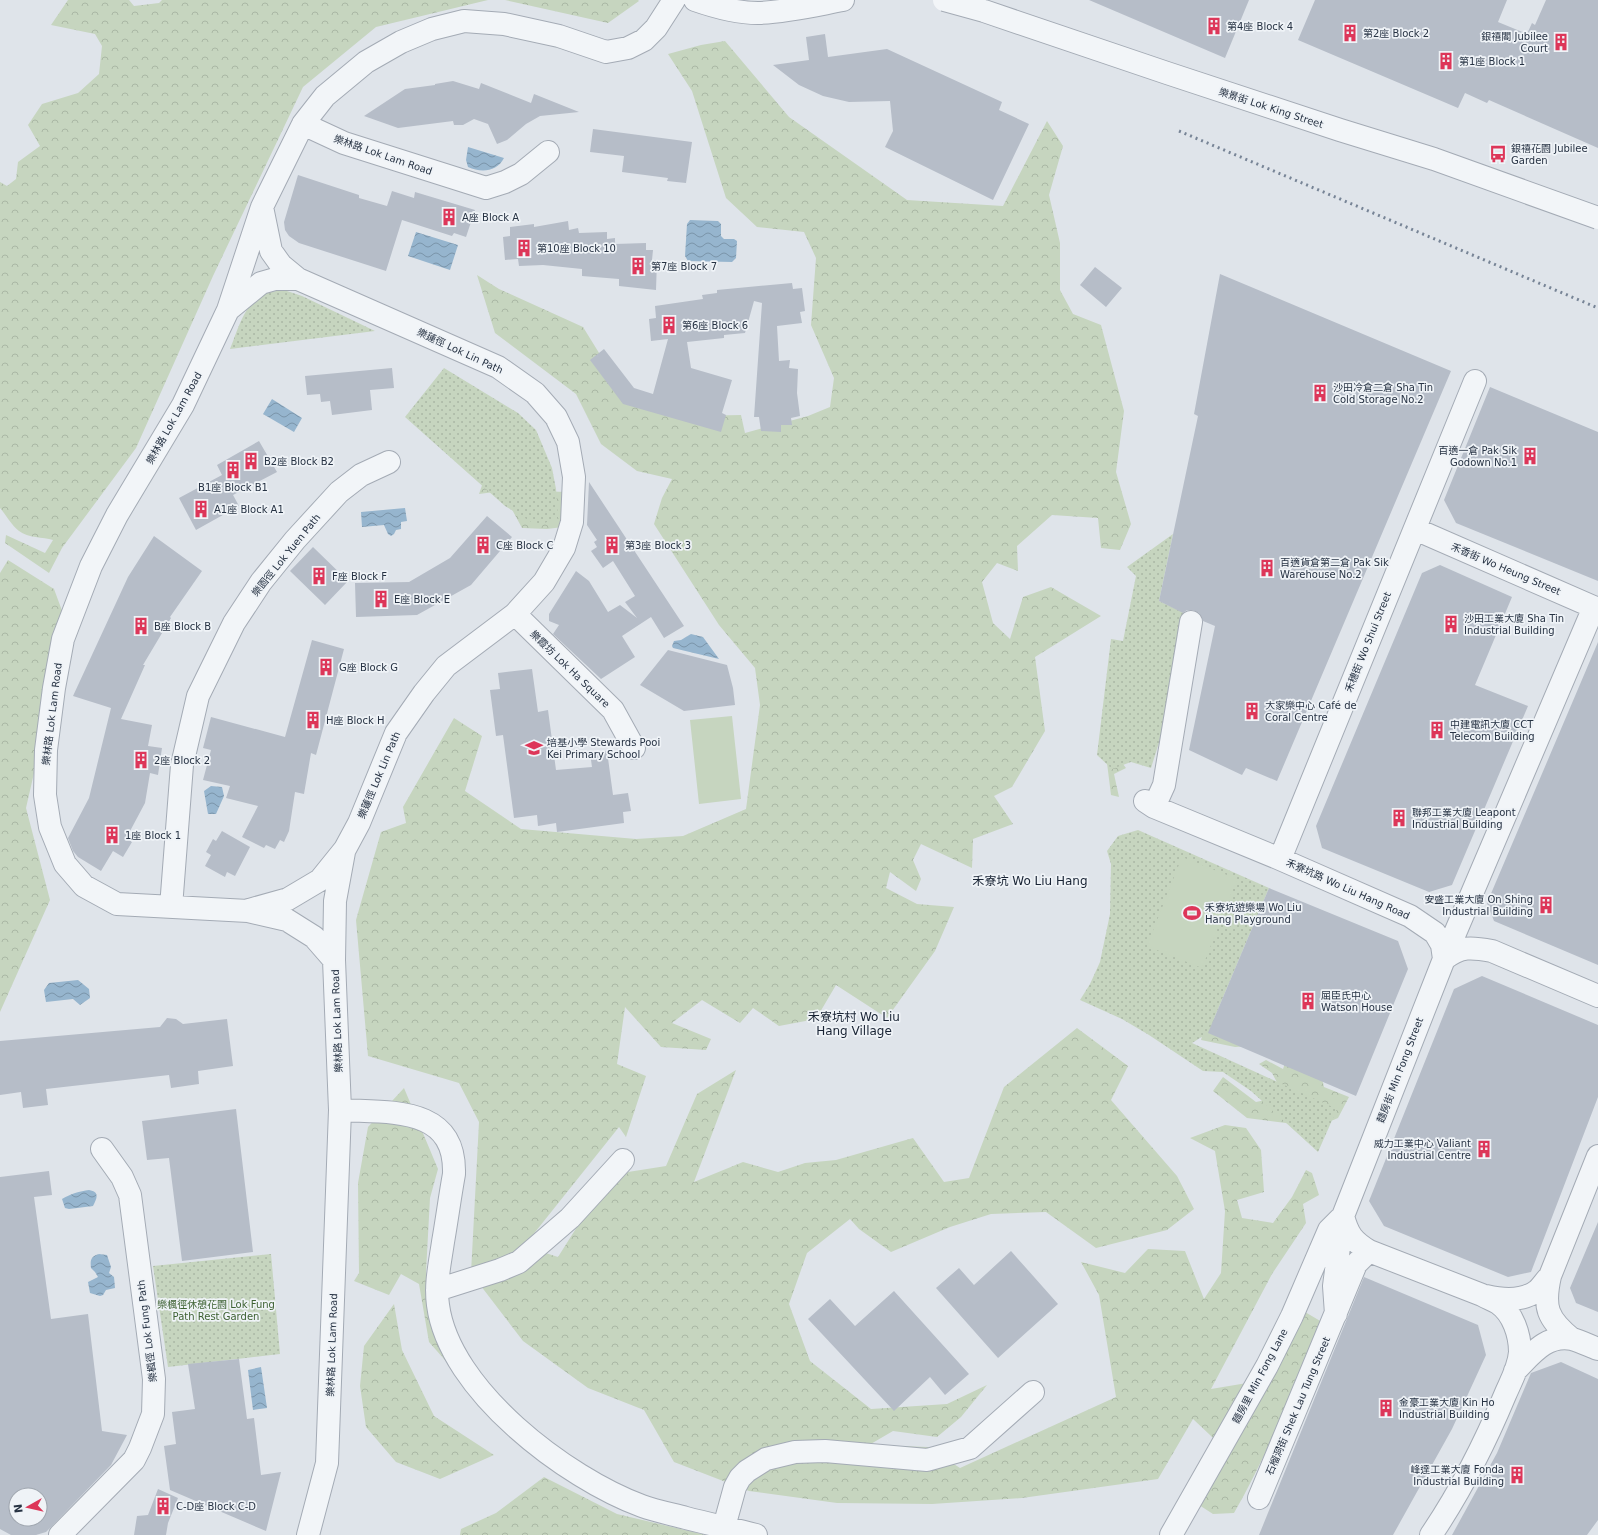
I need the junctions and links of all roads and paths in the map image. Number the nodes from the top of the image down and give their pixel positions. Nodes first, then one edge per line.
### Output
1 (674, 0) edge
2 (695, 0) edge
3 (843, 0) edge
4 (944, 0) edge
5 (303, 124) junction
6 (548, 152) dead end
7 (262, 207) junction
8 (1598, 218) edge
9 (298, 279) junction
10 (228, 310) junction
11 (1475, 381) dead end
12 (389, 462) dead end
13 (1415, 529) junction
14 (1596, 608) edge
15 (515, 614) junction
16 (1192, 622) dead end
17 (634, 748) dead end
18 (345, 848) junction
19 (1280, 859) junction
20 (172, 907) junction
21 (248, 911) junction
22 (1444, 959) junction
23 (334, 960) junction
24 (1598, 996) edge
25 (340, 1110) junction
26 (102, 1149) dead end
27 (1598, 1156) edge
28 (623, 1160) dead end
29 (1343, 1216) junction
30 (1370, 1251) junction
31 (1550, 1276) junction
32 (437, 1290) junction
33 (1482, 1295) junction
34 (1336, 1314) junction
35 (1572, 1339) junction
36 (1598, 1349) edge
37 (1515, 1371) junction
38 (1032, 1392) dead end
39 (1259, 1498) dead end
40 (724, 1527) junction
41 (60, 1535) edge
42 (308, 1535) edge
43 (756, 1535) edge
44 (1171, 1535) edge
45 (1431, 1535) edge

1 - 5 street
2 - 3 street
4 - 8 street, 樂景街 Lok King Street, bridge
5 - 6 street, 樂林路 Lok Lam Road
5 - 7 street, 樂林路 Lok Lam Road
7 - 9 street, 樂蓮徑 Lok Lin Path
7 - 10 street, 樂林路 Lok Lam Road
9 - 10 street, 樂蓮徑 Lok Lin Path
9 - 15 street, 樂蓮徑 Lok Lin Path
10 - 20 street, 樂林路 Lok Lam Road
11 - 13 street, 禾穗街 Wo Shui Street
12 - 20 street, 樂園徑 Lok Yuen Path
13 - 14 street, 禾香街 Wo Heung Street
13 - 19 street, 禾穗街 Wo Shui Street
14 - 22 street, 麵房街 Min Fong Street
15 - 17 street, 樂霞坊 Lok Ha Square
15 - 18 street, 樂蓮徑 Lok Lin Path
16 - 19 street, 禾寮坑路 Wo Liu Hang Road
18 - 21 street, 樂蓮徑 Lok Lin Path
18 - 23 street, 樂蓮徑 Lok Lin Path
19 - 22 street, 禾寮坑路 Wo Liu Hang Road
20 - 21 street, 樂林路 Lok Lam Road
21 - 23 street, 樂林路 Lok Lam Road
22 - 24 street
22 - 29 street, 麵房街 Min Fong Street
23 - 25 street, 樂林路 Lok Lam Road
25 - 32 street
25 - 42 street, 樂林路 Lok Lam Road
26 - 41 street, 樂楓徑 Lok Fung Path
27 - 31 street
28 - 32 street
29 - 30 street
29 - 34 street, 石榴洞街 Shek Lau Tung Street
29 - 44 street, 麵房里 Min Fong Lane
30 - 33 street
30 - 34 street, 石榴洞街 Shek Lau Tung Street
31 - 33 street
31 - 35 street
32 - 40 street
33 - 37 street
34 - 39 street, 石榴洞街 Shek Lau Tung Street
35 - 36 street
35 - 37 street
37 - 45 street
38 - 40 street
40 - 43 street

